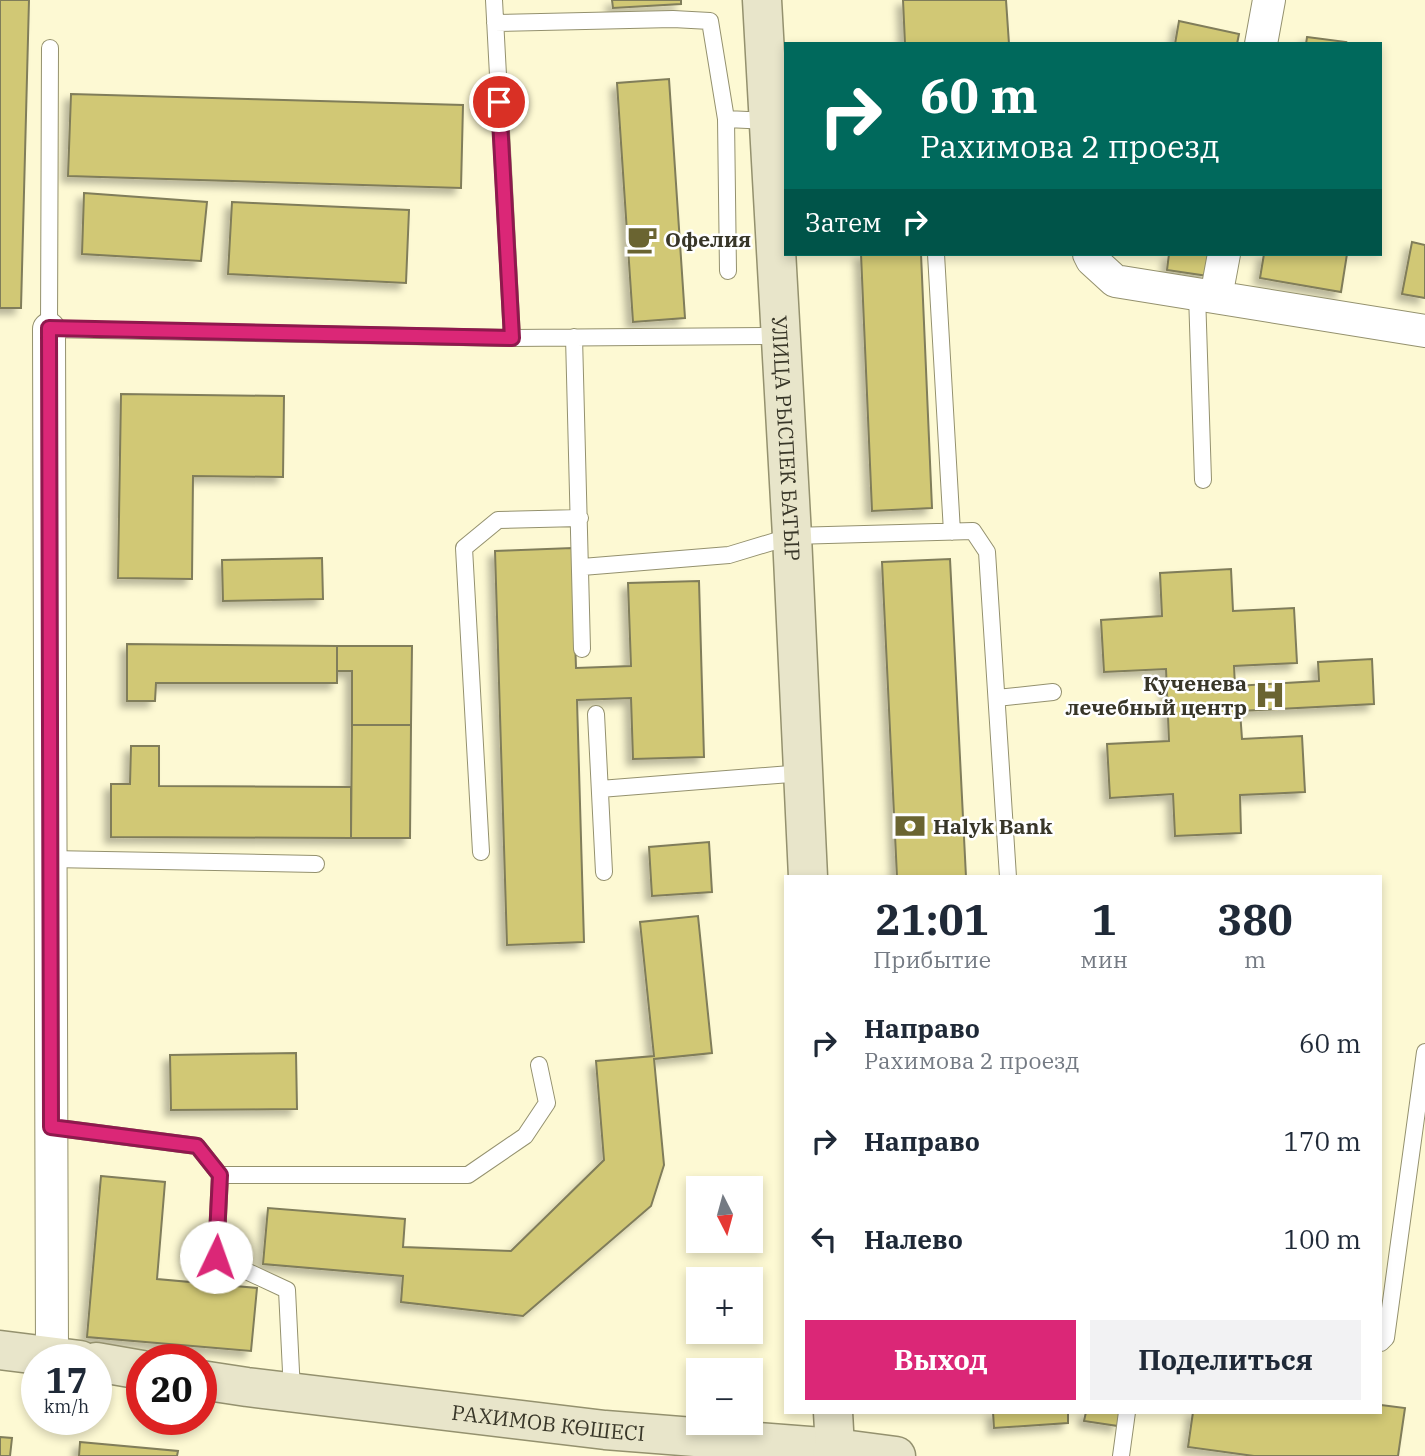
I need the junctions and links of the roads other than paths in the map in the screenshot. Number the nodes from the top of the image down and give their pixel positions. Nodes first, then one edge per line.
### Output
1 (494, 0) edge
2 (762, 0) edge
3 (1269, 0) edge
4 (495, 23) junction
5 (1261, 42) edge
6 (50, 47) dead end
7 (726, 120) junction
8 (768, 121) junction
9 (778, 178) edge
10 (936, 256) edge
11 (1090, 256) edge
12 (1223, 256) edge
13 (728, 271) dead end
14 (1207, 296) junction
15 (49, 328) junction
16 (1425, 331) edge
17 (781, 336) junction
18 (574, 337) junction
19 (512, 338) junction
20 (1203, 480) dead end
21 (580, 518) junction
22 (952, 532) junction
23 (792, 536) junction
24 (582, 567) junction
25 (582, 649) dead end
26 (1053, 692) dead end
27 (997, 698) junction
28 (596, 714) dead end
29 (803, 773) junction
30 (600, 789) junction
31 (481, 852) dead end
32 (50, 859) junction
33 (316, 864) dead end
34 (604, 872) dead end
35 (808, 875) edge
36 (1009, 875) edge
37 (1425, 1052) edge
38 (539, 1065) dead end
39 (51, 1127) junction
40 (220, 1175) junction
41 (1382, 1342) edge
42 (65, 1344) edge
43 (0, 1350) edge
44 (21, 1352) edge
45 (217, 1382) edge
46 (292, 1392) junction
47 (1126, 1414) edge
48 (834, 1439) edge
49 (897, 1456) edge
50 (1121, 1456) edge

1 - 4 lane
2 - 8 street, УЛИЦА РЫСПЕК БАТЫР
3 - 5 street
4 - 7 lane
4 - 19 lane
6 - 15 lane
7 - 8 lane
7 - 13 lane
8 - 9 street, УЛИЦА РЫСПЕК БАТЫР
9 - 17 street, УЛИЦА РЫСПЕК БАТЫР
10 - 22 lane
11 - 14 street
12 - 14 street
14 - 16 street
14 - 20 lane
15 - 19 lane
15 - 32 street
17 - 18 lane
17 - 23 street, УЛИЦА РЫСПЕК БАТЫР
18 - 19 lane
18 - 21 lane
21 - 24 lane
21 - 31 lane
22 - 23 lane
22 - 27 lane
23 - 24 lane
23 - 29 street, УЛИЦА РЫСПЕК БАТЫР
24 - 25 lane
26 - 27 lane
27 - 36 lane
28 - 30 lane
29 - 30 lane
29 - 35 street, УЛИЦА РЫСПЕК БАТЫР
30 - 34 lane
32 - 33 lane
32 - 39 street
37 - 41 lane
38 - 40 lane
39 - 40 lane
39 - 42 street
40 - 46 lane
43 - 44 street
45 - 46 street, РАХИМОВ КӨШЕСІ
46 - 48 street, РАХИМОВ КӨШЕСІ
47 - 50 lane
48 - 49 street, РАХИМОВ КӨШЕСІ

